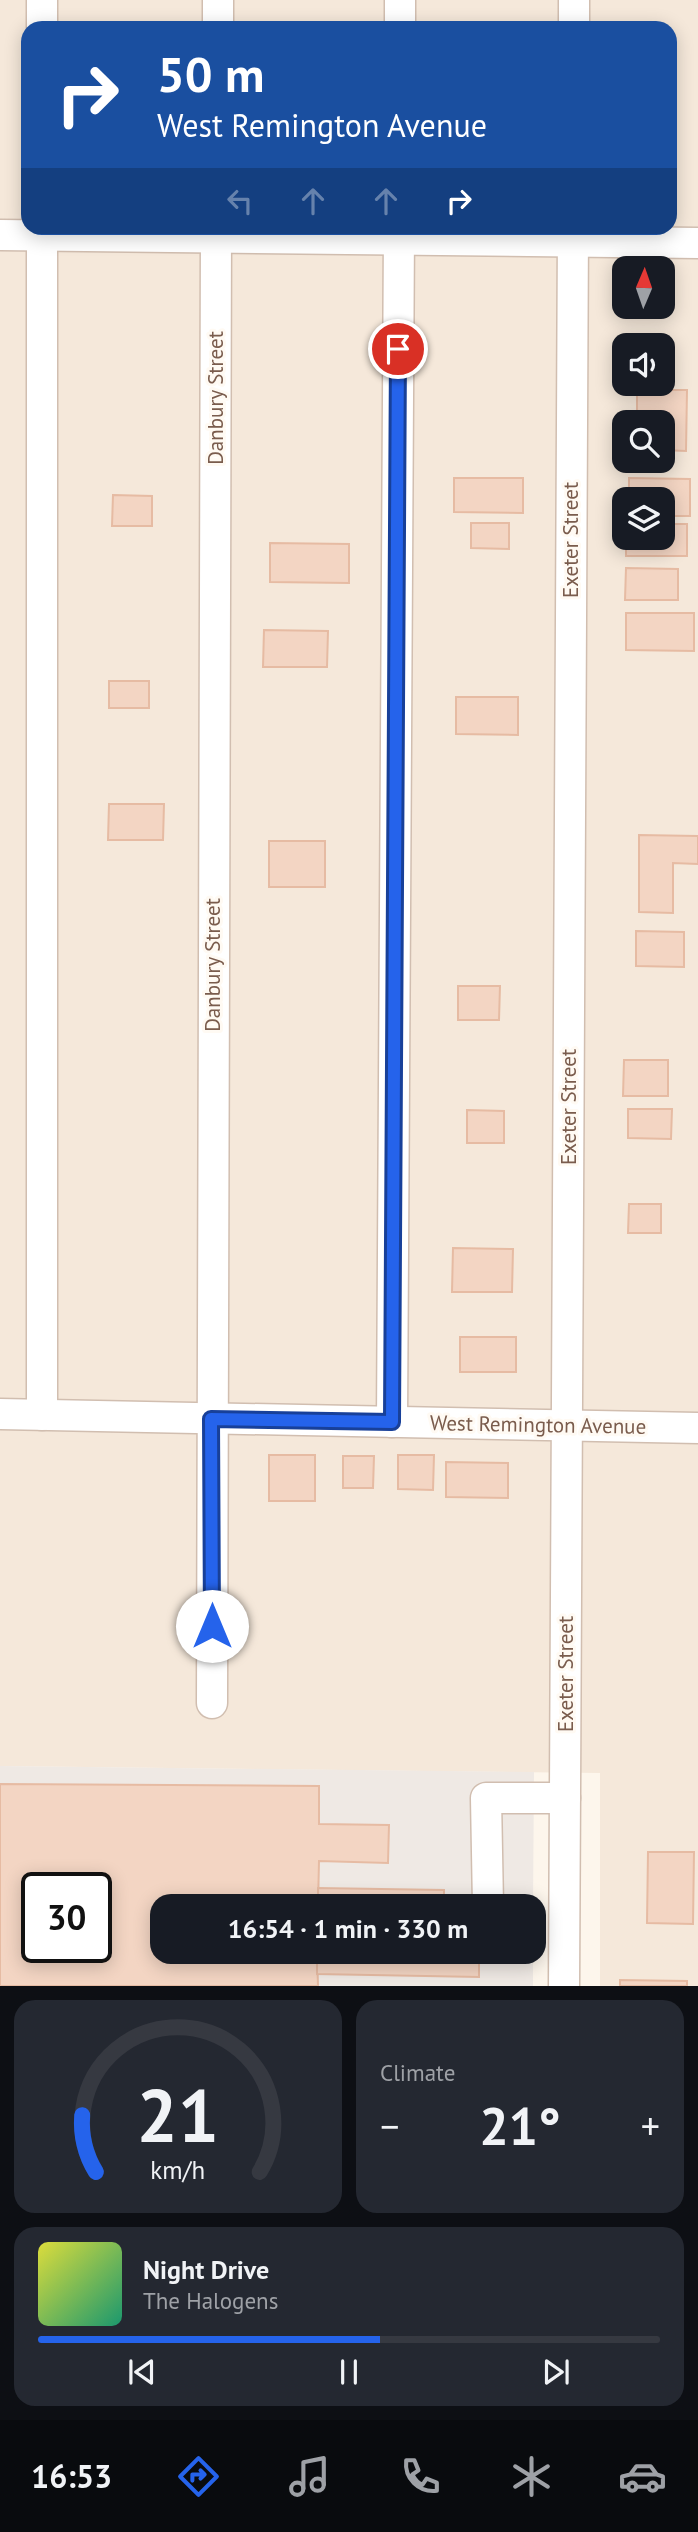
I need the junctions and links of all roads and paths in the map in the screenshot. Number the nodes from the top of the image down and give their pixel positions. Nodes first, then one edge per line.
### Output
1 (43, 0) edge
2 (218, 0) edge
3 (400, 0) edge
4 (574, 0) edge
5 (43, 21) edge
6 (218, 21) edge
7 (400, 21) edge
8 (574, 21) edge
9 (21, 233) edge
10 (0, 235) edge
11 (43, 235) edge
12 (216, 235) edge
13 (399, 235) edge
14 (573, 235) edge
15 (587, 235) edge
16 (698, 243) edge
17 (0, 1414) edge
18 (42, 1415) junction
19 (211, 1419) junction
20 (392, 1422) junction
21 (567, 1426) junction
22 (698, 1428) edge
23 (212, 1703) dead end
24 (565, 1798) junction
25 (488, 1894) edge
26 (564, 1986) edge

1 - 5 street
2 - 6 street
3 - 7 street
4 - 8 street
9 - 10 street
11 - 18 street
12 - 19 street, Danbury Street
13 - 20 street
14 - 21 street, Exeter Street
15 - 16 street
17 - 18 street, West Remington Avenue
18 - 19 street, West Remington Avenue
19 - 20 street, West Remington Avenue
19 - 23 street, Danbury Street
20 - 21 street, West Remington Avenue
21 - 22 street, West Remington Avenue
21 - 24 street, Exeter Street
24 - 25 street
24 - 26 street, Exeter Street

